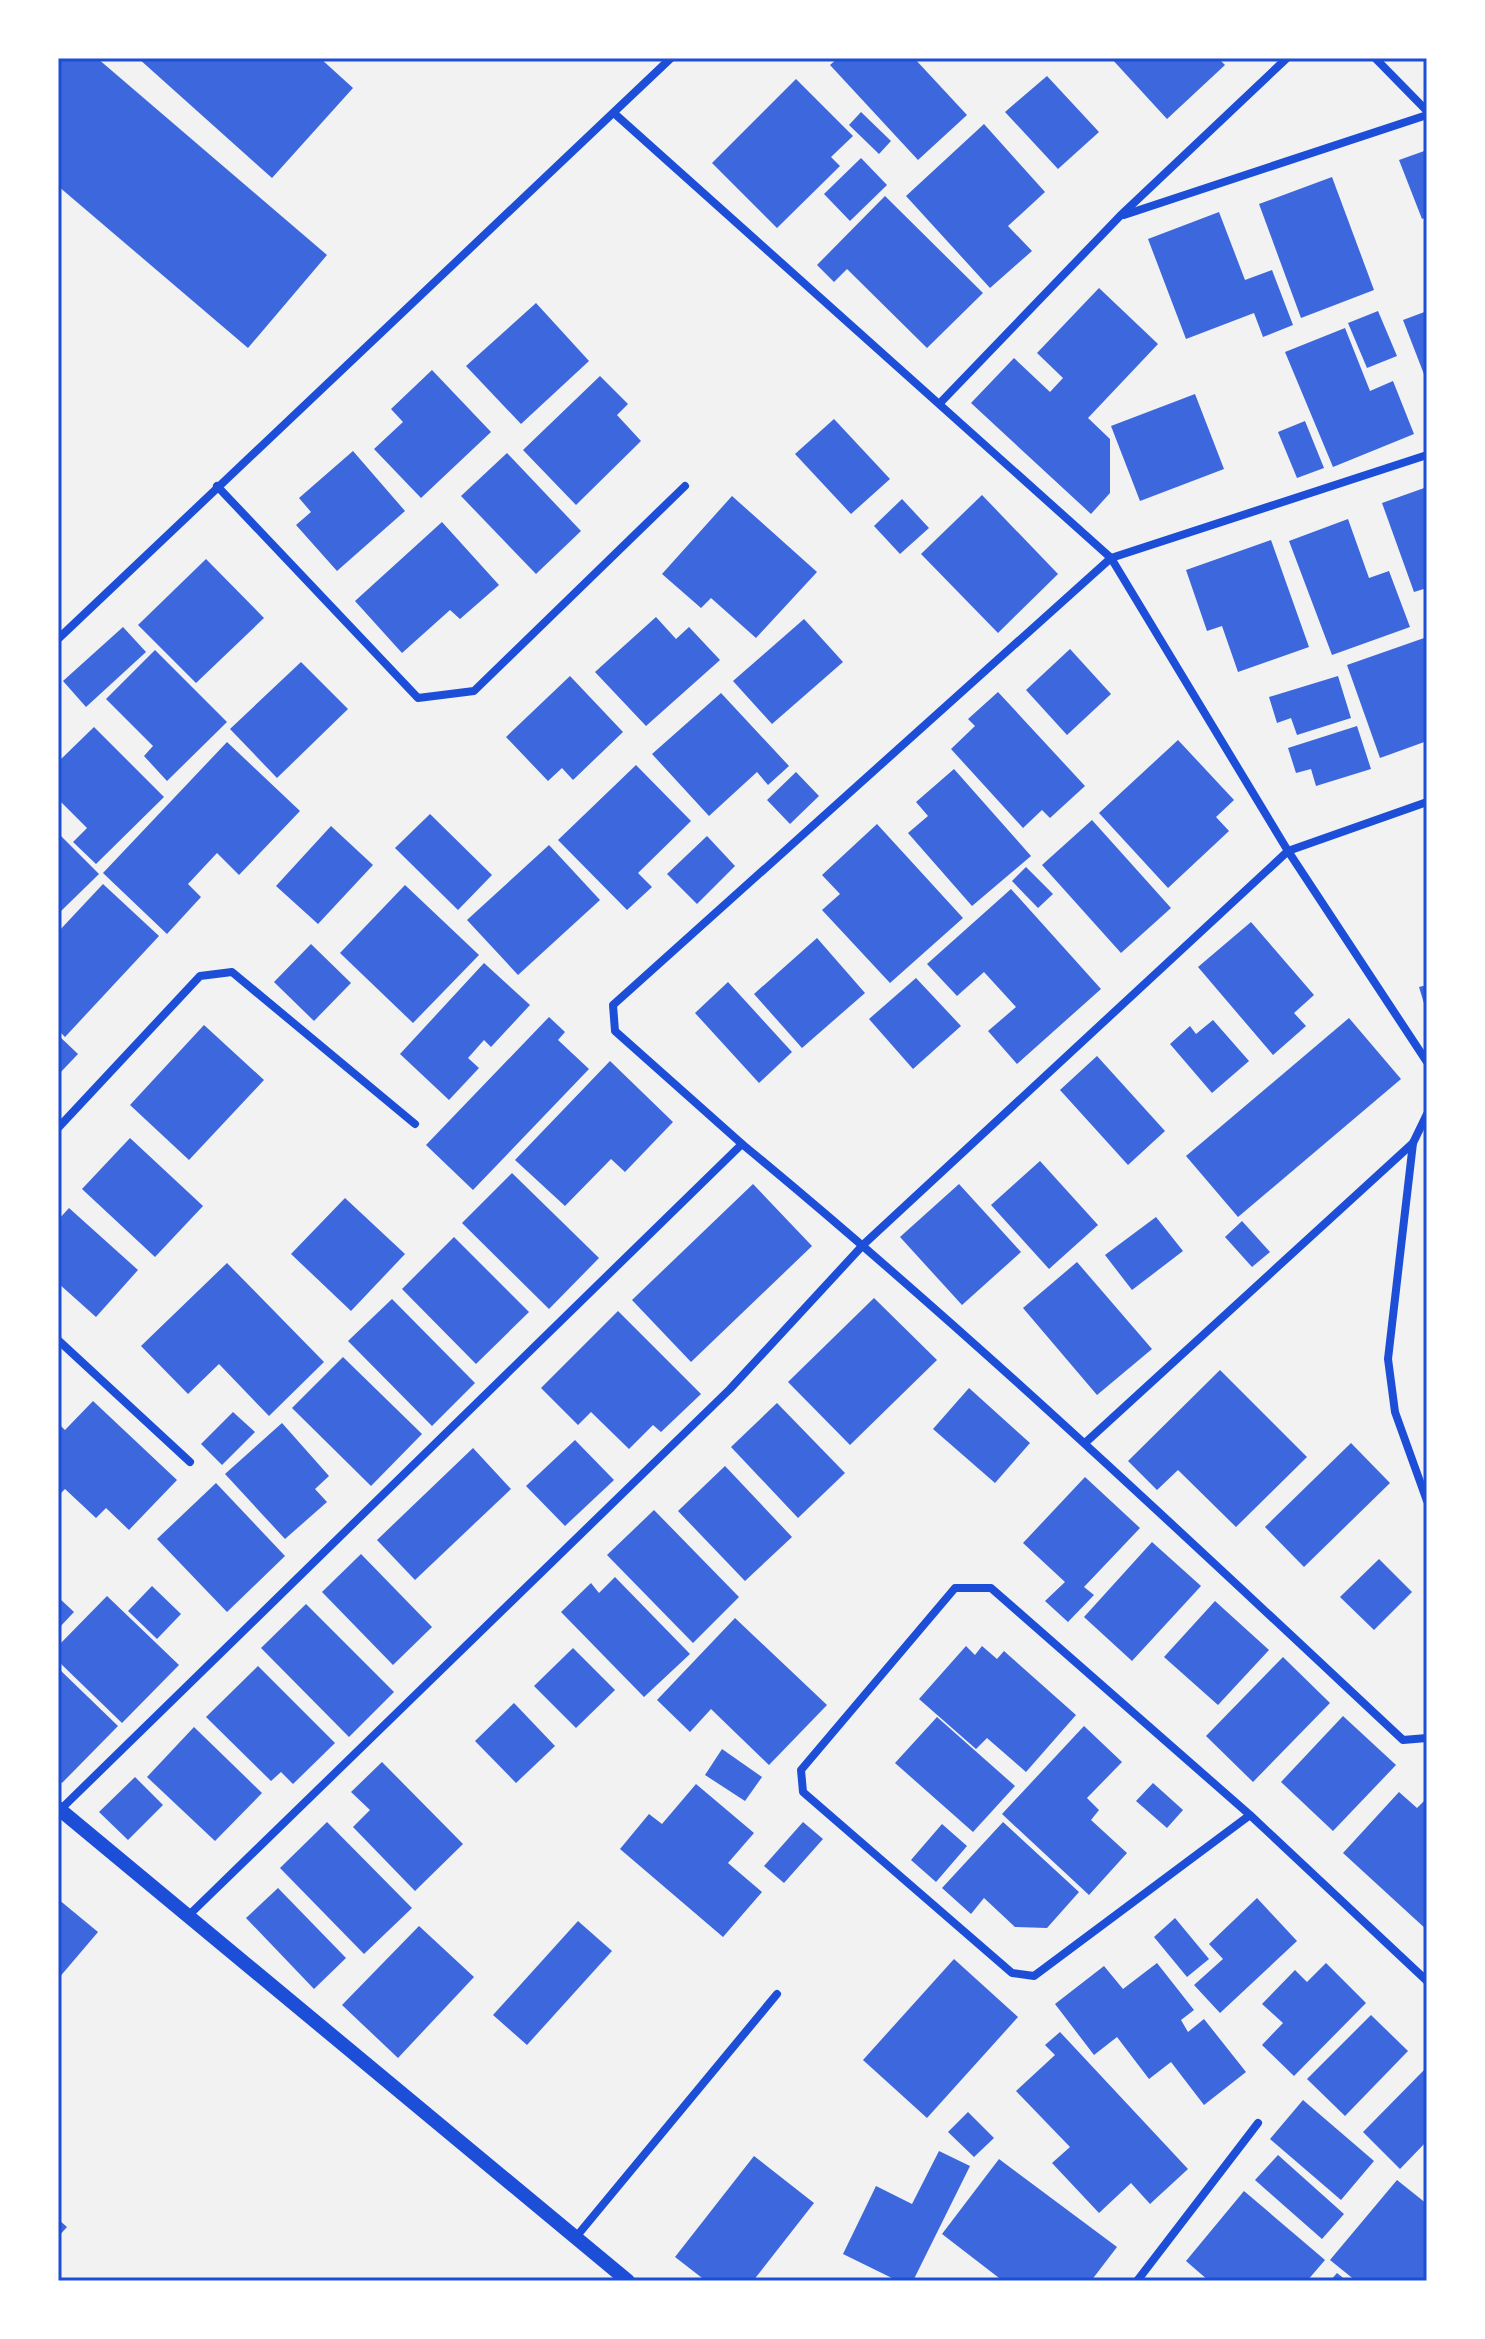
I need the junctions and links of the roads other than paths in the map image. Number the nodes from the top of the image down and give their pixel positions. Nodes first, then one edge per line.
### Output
1 (671, 58) edge
2 (1287, 58) edge
3 (1375, 58) edge
4 (1427, 113) edge
5 (615, 114) junction
6 (1120, 216) junction
7 (941, 402) junction
8 (1427, 455) edge
9 (217, 486) junction
10 (685, 486) dead end
11 (1111, 558) junction
12 (58, 639) edge
13 (1427, 802) edge
14 (1288, 851) junction
15 (1427, 1062) edge
16 (1427, 1114) edge
17 (415, 1124) dead end
18 (58, 1128) edge
19 (1413, 1143) junction
20 (742, 1144) junction
21 (864, 1244) junction
22 (58, 1340) edge
23 (1085, 1443) junction
24 (190, 1462) dead end
25 (1427, 1501) edge
26 (1427, 1738) edge
27 (59, 1809) edge
28 (1250, 1815) junction
29 (187, 1916) junction
30 (1427, 1981) edge
31 (777, 1994) dead end
32 (1258, 2123) dead end
33 (576, 2237) junction
34 (628, 2281) edge
35 (1137, 2281) edge

1 - 5 street
2 - 6 street
3 - 4 street
4 - 6 street
5 - 7 street
5 - 9 street
6 - 7 street
7 - 11 street
8 - 11 street
9 - 10 street
9 - 12 street
11 - 14 street
11 - 20 street
13 - 14 street
14 - 15 street
14 - 21 street
16 - 19 street
17 - 18 street
19 - 23 street
19 - 25 street
20 - 21 street
20 - 27 street
21 - 23 street
21 - 29 street
22 - 24 street
23 - 26 street
27 - 29 street
28 - 28 street
28 - 30 street
29 - 33 street
31 - 33 street
32 - 35 street
33 - 34 street

